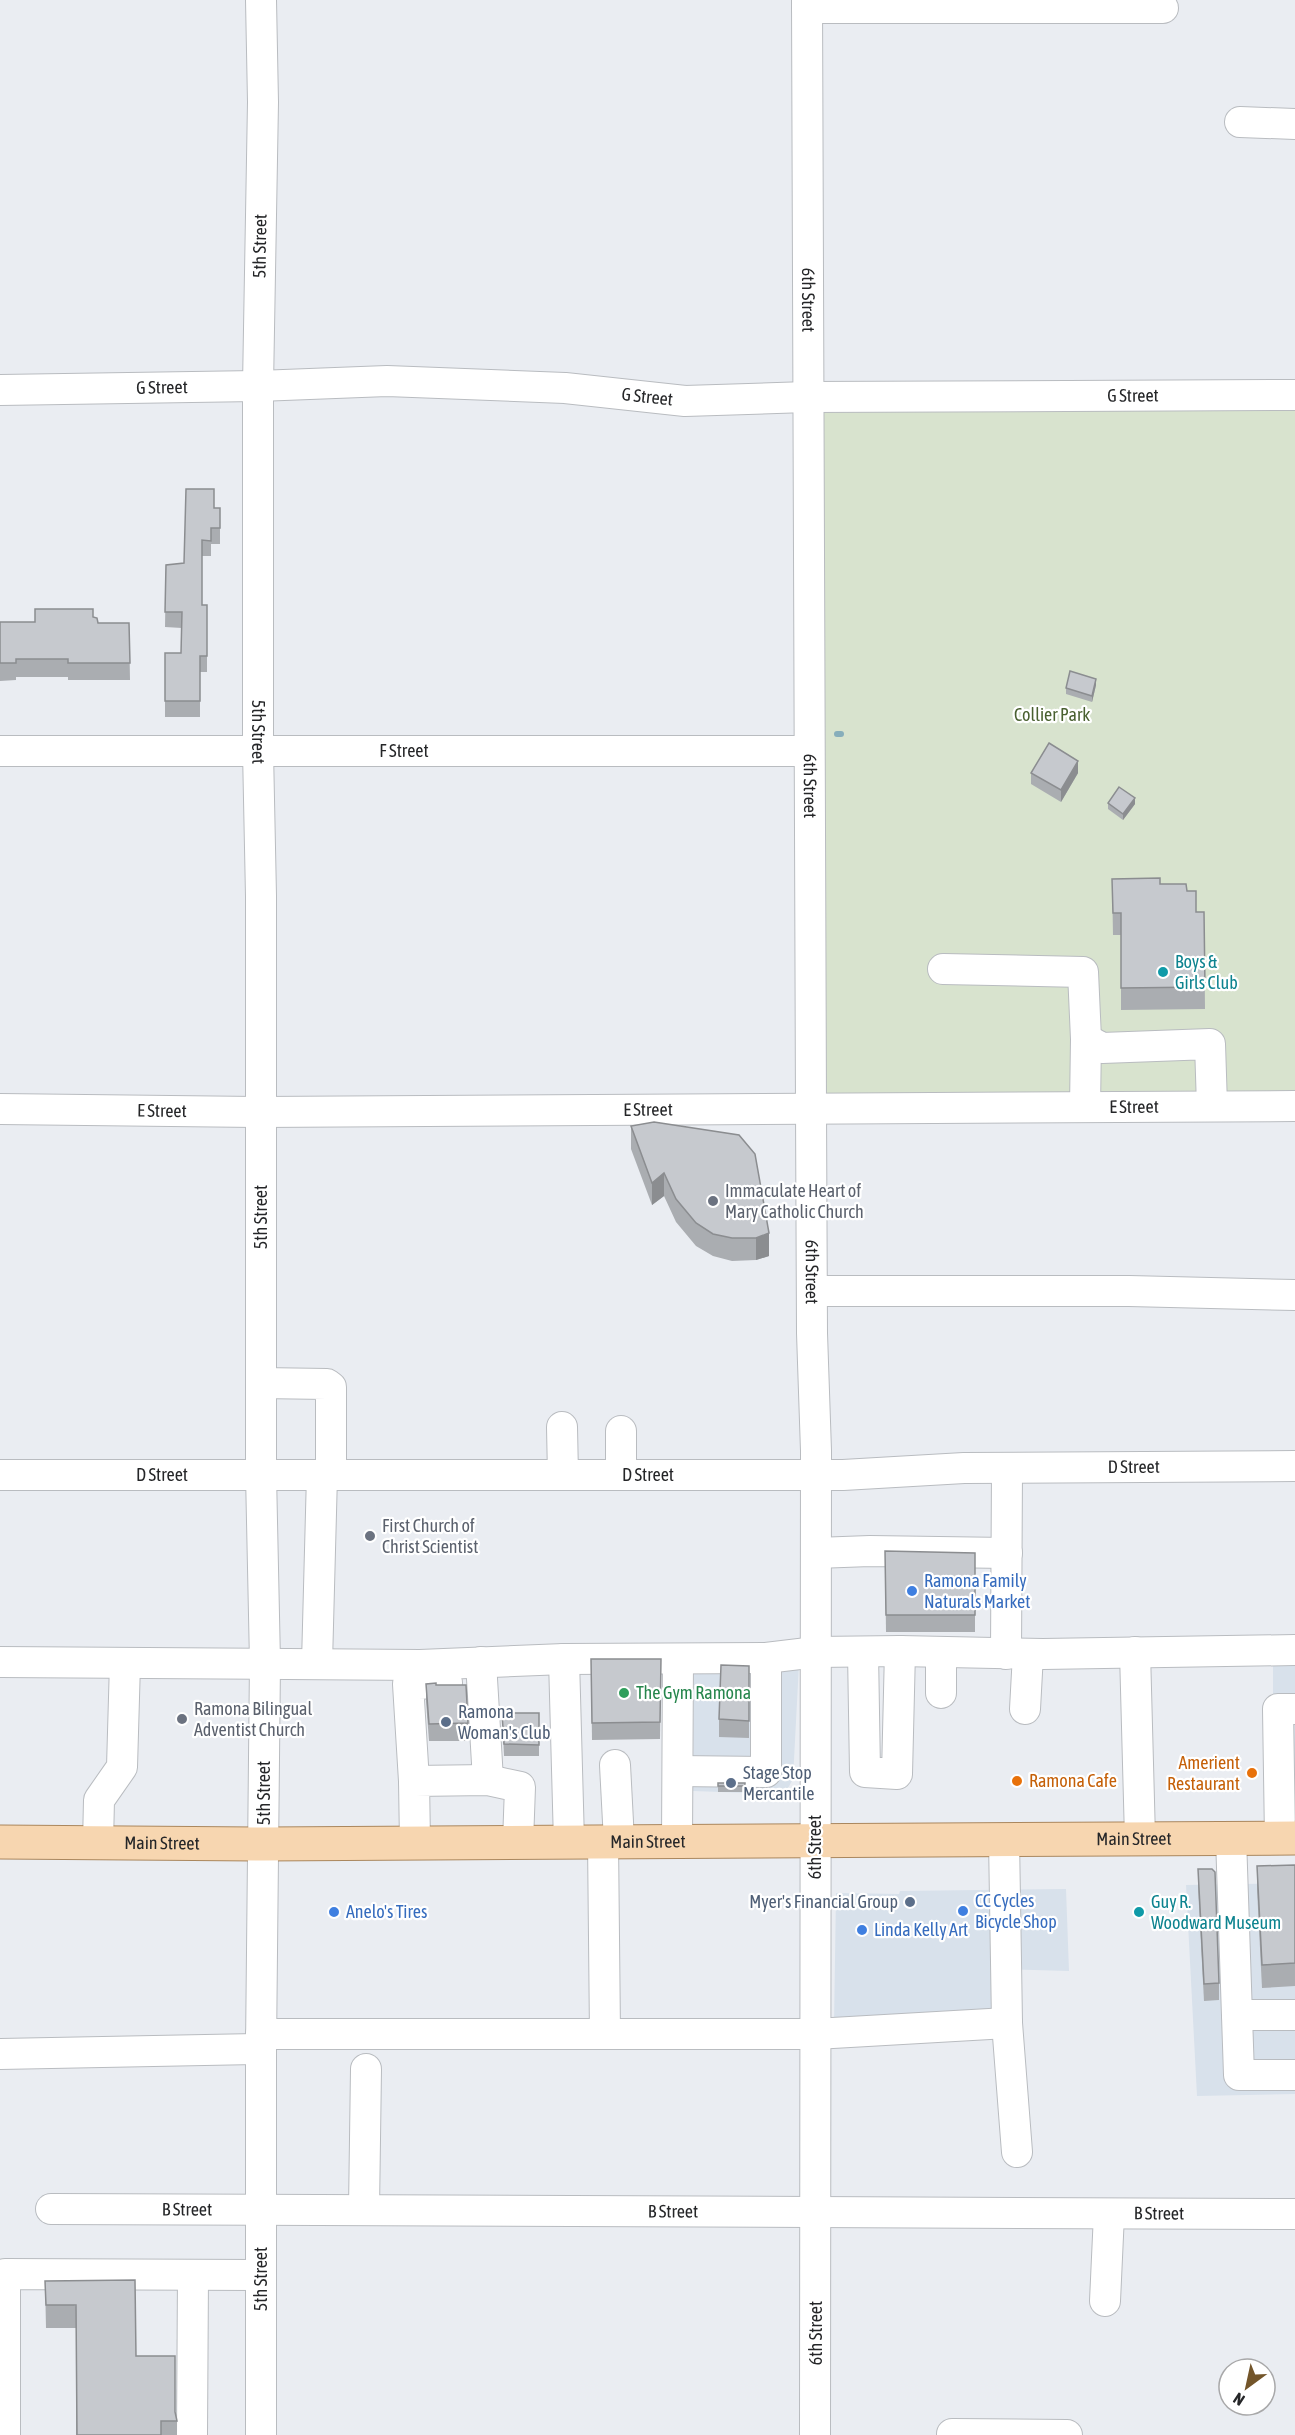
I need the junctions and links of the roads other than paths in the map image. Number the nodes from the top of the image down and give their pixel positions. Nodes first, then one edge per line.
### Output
1 (261, 0) edge
2 (807, 4) edge
3 (1081, 4) edge
4 (1163, 8) dead end
5 (1240, 122) dead end
6 (1295, 124) edge
7 (258, 386) junction
8 (0, 390) edge
9 (1295, 395) edge
10 (807, 397) junction
11 (0, 751) edge
12 (258, 751) junction
13 (808, 751) junction
14 (943, 969) dead end
15 (1086, 1039) junction
16 (1212, 1106) junction
17 (1295, 1106) edge
18 (1085, 1107) junction
19 (810, 1108) junction
20 (0, 1109) edge
21 (260, 1112) junction
22 (812, 1291) junction
23 (1295, 1295) edge
24 (261, 1383) junction
25 (562, 1427) dead end
26 (621, 1431) dead end
27 (1295, 1466) edge
28 (1007, 1468) junction
29 (0, 1474) edge
30 (261, 1474) junction
31 (327, 1475) junction
32 (563, 1475) junction
33 (621, 1475) junction
34 (816, 1475) junction
35 (816, 1553) junction
36 (1007, 1553) junction
37 (1295, 1650) edge
38 (900, 1651) junction
39 (816, 1652) junction
40 (863, 1652) junction
41 (1135, 1652) junction
42 (941, 1653) junction
43 (1017, 1654) junction
44 (766, 1658) junction
45 (564, 1659) junction
46 (678, 1659) junction
47 (0, 1662) edge
48 (265, 1662) junction
49 (124, 1663) junction
50 (317, 1663) junction
51 (482, 1672) junction
52 (941, 1693) dead end
53 (1025, 1709) dead end
54 (1295, 1709) edge
55 (615, 1765) dead end
56 (678, 1771) junction
57 (488, 1780) junction
58 (414, 1781) junction
59 (1140, 1838) junction
60 (1231, 1838) junction
61 (1288, 1838) edge
62 (1004, 1839) junction
63 (815, 1840) junction
64 (611, 1841) junction
65 (677, 1841) junction
66 (0, 1842) edge
67 (415, 1842) junction
68 (518, 1842) junction
69 (569, 1842) junction
70 (98, 1843) junction
71 (264, 1844) junction
72 (1295, 2014) edge
73 (1237, 2015) junction
74 (1007, 2023) junction
75 (605, 2034) junction
76 (815, 2034) junction
77 (261, 2041) junction
78 (0, 2054) edge
79 (366, 2069) dead end
80 (1295, 2076) edge
81 (1017, 2152) dead end
82 (261, 2208) junction
83 (51, 2209) dead end
84 (364, 2209) junction
85 (816, 2213) junction
86 (1109, 2214) junction
87 (1295, 2214) edge
88 (2, 2273) edge
89 (193, 2275) junction
90 (261, 2275) junction
91 (1105, 2301) dead end
92 (952, 2434) edge
93 (5, 2435) edge
94 (192, 2435) edge
95 (261, 2435) edge
96 (815, 2435) edge
97 (1067, 2435) edge

1 - 7 street, 5th Street
2 - 3 street
2 - 10 street, 6th Street
3 - 4 street
5 - 6 street
7 - 8 street, G Street
7 - 10 street, G Street
7 - 12 street, 5th Street
9 - 10 street, G Street
10 - 13 street, 6th Street
11 - 12 street, F Street
12 - 13 street, F Street
12 - 21 street, 5th Street
13 - 19 street, 6th Street
14 - 15 street
15 - 16 street
15 - 18 street
16 - 17 street, E Street
16 - 18 street, E Street
18 - 19 street, E Street
19 - 21 street, E Street
19 - 22 street, 6th Street
20 - 21 street, E Street
21 - 24 street, 5th Street
22 - 23 street
22 - 34 street, 6th Street
24 - 30 street, 5th Street
24 - 31 street
25 - 32 street
26 - 33 street
27 - 28 street, D Street
28 - 34 street, D Street
28 - 36 street
29 - 30 street, D Street
30 - 31 street, D Street
30 - 48 street, 5th Street
31 - 32 street, D Street
31 - 50 street
32 - 33 street, D Street
33 - 34 street, D Street
34 - 35 street, 6th Street
35 - 36 street
35 - 39 street, 6th Street
36 - 43 street
37 - 41 street
38 - 40 street
38 - 40 street
38 - 42 street
39 - 40 street
39 - 44 street
39 - 63 street, 6th Street
41 - 43 street
41 - 59 street
42 - 43 street
42 - 52 street
43 - 53 street
44 - 46 street
44 - 56 street
45 - 46 street
45 - 51 street
45 - 69 street
46 - 56 street
47 - 49 street
48 - 49 street
48 - 50 street
48 - 71 street, 5th Street
49 - 70 street
50 - 51 street
51 - 57 street
51 - 58 street
54 - 61 street
55 - 64 street
56 - 65 street
57 - 58 street
57 - 68 street
58 - 67 street
59 - 60 main road, Main Street
59 - 62 main road, Main Street
60 - 61 main road, Main Street
60 - 73 street
62 - 63 main road, Main Street
62 - 74 street
63 - 65 main road, Main Street
63 - 76 street, 6th Street
64 - 65 main road, Main Street
64 - 69 main road, Main Street
64 - 75 street
66 - 70 main road, Main Street
67 - 68 main road, Main Street
67 - 71 main road, Main Street
68 - 69 main road, Main Street
70 - 71 main road, Main Street
71 - 77 street, 5th Street
72 - 73 street
73 - 80 street
74 - 76 street
74 - 81 street
75 - 76 street
75 - 77 street
76 - 85 street, 6th Street
77 - 78 street
77 - 82 street, 5th Street
79 - 84 street
82 - 83 street, B Street
82 - 84 street, B Street
82 - 90 street, 5th Street
84 - 85 street, B Street
85 - 86 street, B Street
85 - 96 street, 6th Street
86 - 87 street, B Street
86 - 91 street
88 - 89 street
88 - 93 street
89 - 90 street
89 - 94 street
90 - 95 street, 5th Street
92 - 97 street

